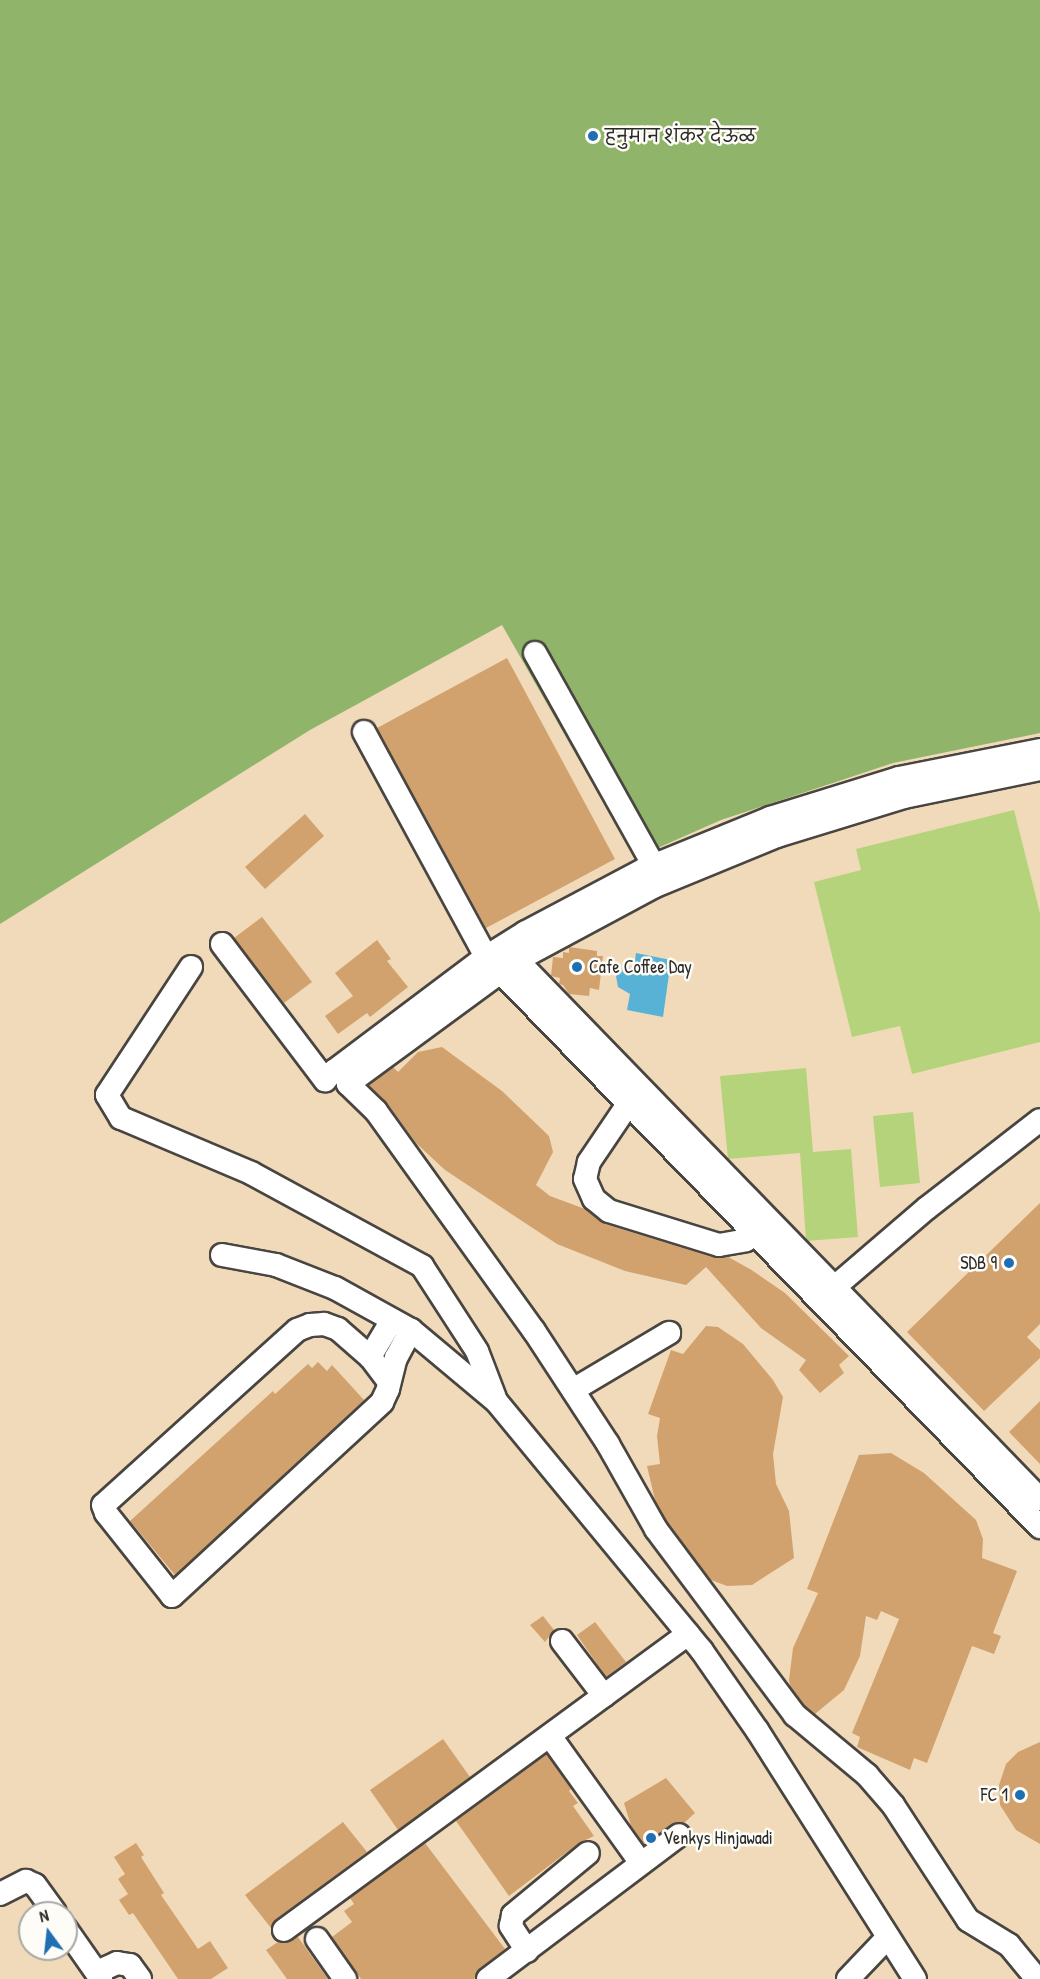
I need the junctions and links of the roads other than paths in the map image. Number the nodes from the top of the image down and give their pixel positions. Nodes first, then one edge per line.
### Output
1 (535, 653) dead end
2 (363, 732) dead end
3 (1040, 750) edge
4 (1040, 769) edge
5 (654, 866) junction
6 (222, 944) dead end
7 (501, 959) junction
8 (191, 967) dead end
9 (633, 1095) junction
10 (1040, 1120) edge
11 (762, 1227) junction
12 (222, 1255) dead end
13 (827, 1294) junction
14 (402, 1325) junction
15 (669, 1333) dead end
16 (370, 1357) junction
17 (389, 1382) junction
18 (573, 1390) junction
19 (496, 1401) junction
20 (1040, 1499) edge
21 (1040, 1527) edge
22 (688, 1634) junction
23 (562, 1641) dead end
24 (604, 1696) junction
25 (550, 1736) junction
26 (679, 1835) dead end
27 (588, 1853) dead end
28 (641, 1863) junction
29 (0, 1894) edge
30 (46, 1901) edge
31 (284, 1929) dead end
32 (888, 1937) junction
33 (317, 1939) dead end
34 (78, 1946) edge
35 (527, 1951) junction
36 (99, 1976) edge
37 (140, 1979) edge
38 (345, 1979) edge
39 (488, 1979) edge
40 (848, 1979) edge
41 (915, 1979) edge
42 (1037, 1979) edge

1 - 5 street
2 - 7 street
3 - 5 street
4 - 7 street
5 - 7 street
6 - 7 street
7 - 9 street
7 - 18 street
8 - 19 street
9 - 11 street
9 - 11 street
10 - 13 street
11 - 13 street
12 - 14 street
13 - 20 street
13 - 21 street
14 - 16 street
14 - 17 street
14 - 19 street
15 - 18 street
16 - 17 street
16 - 17 street
18 - 42 street
19 - 22 street
22 - 24 street
22 - 32 street
23 - 24 street
24 - 25 street
25 - 28 street
25 - 31 street
26 - 28 street
27 - 35 street
28 - 35 street
29 - 30 street
32 - 40 street
32 - 41 street
33 - 38 street
34 - 36 street
35 - 39 street
36 - 37 street

